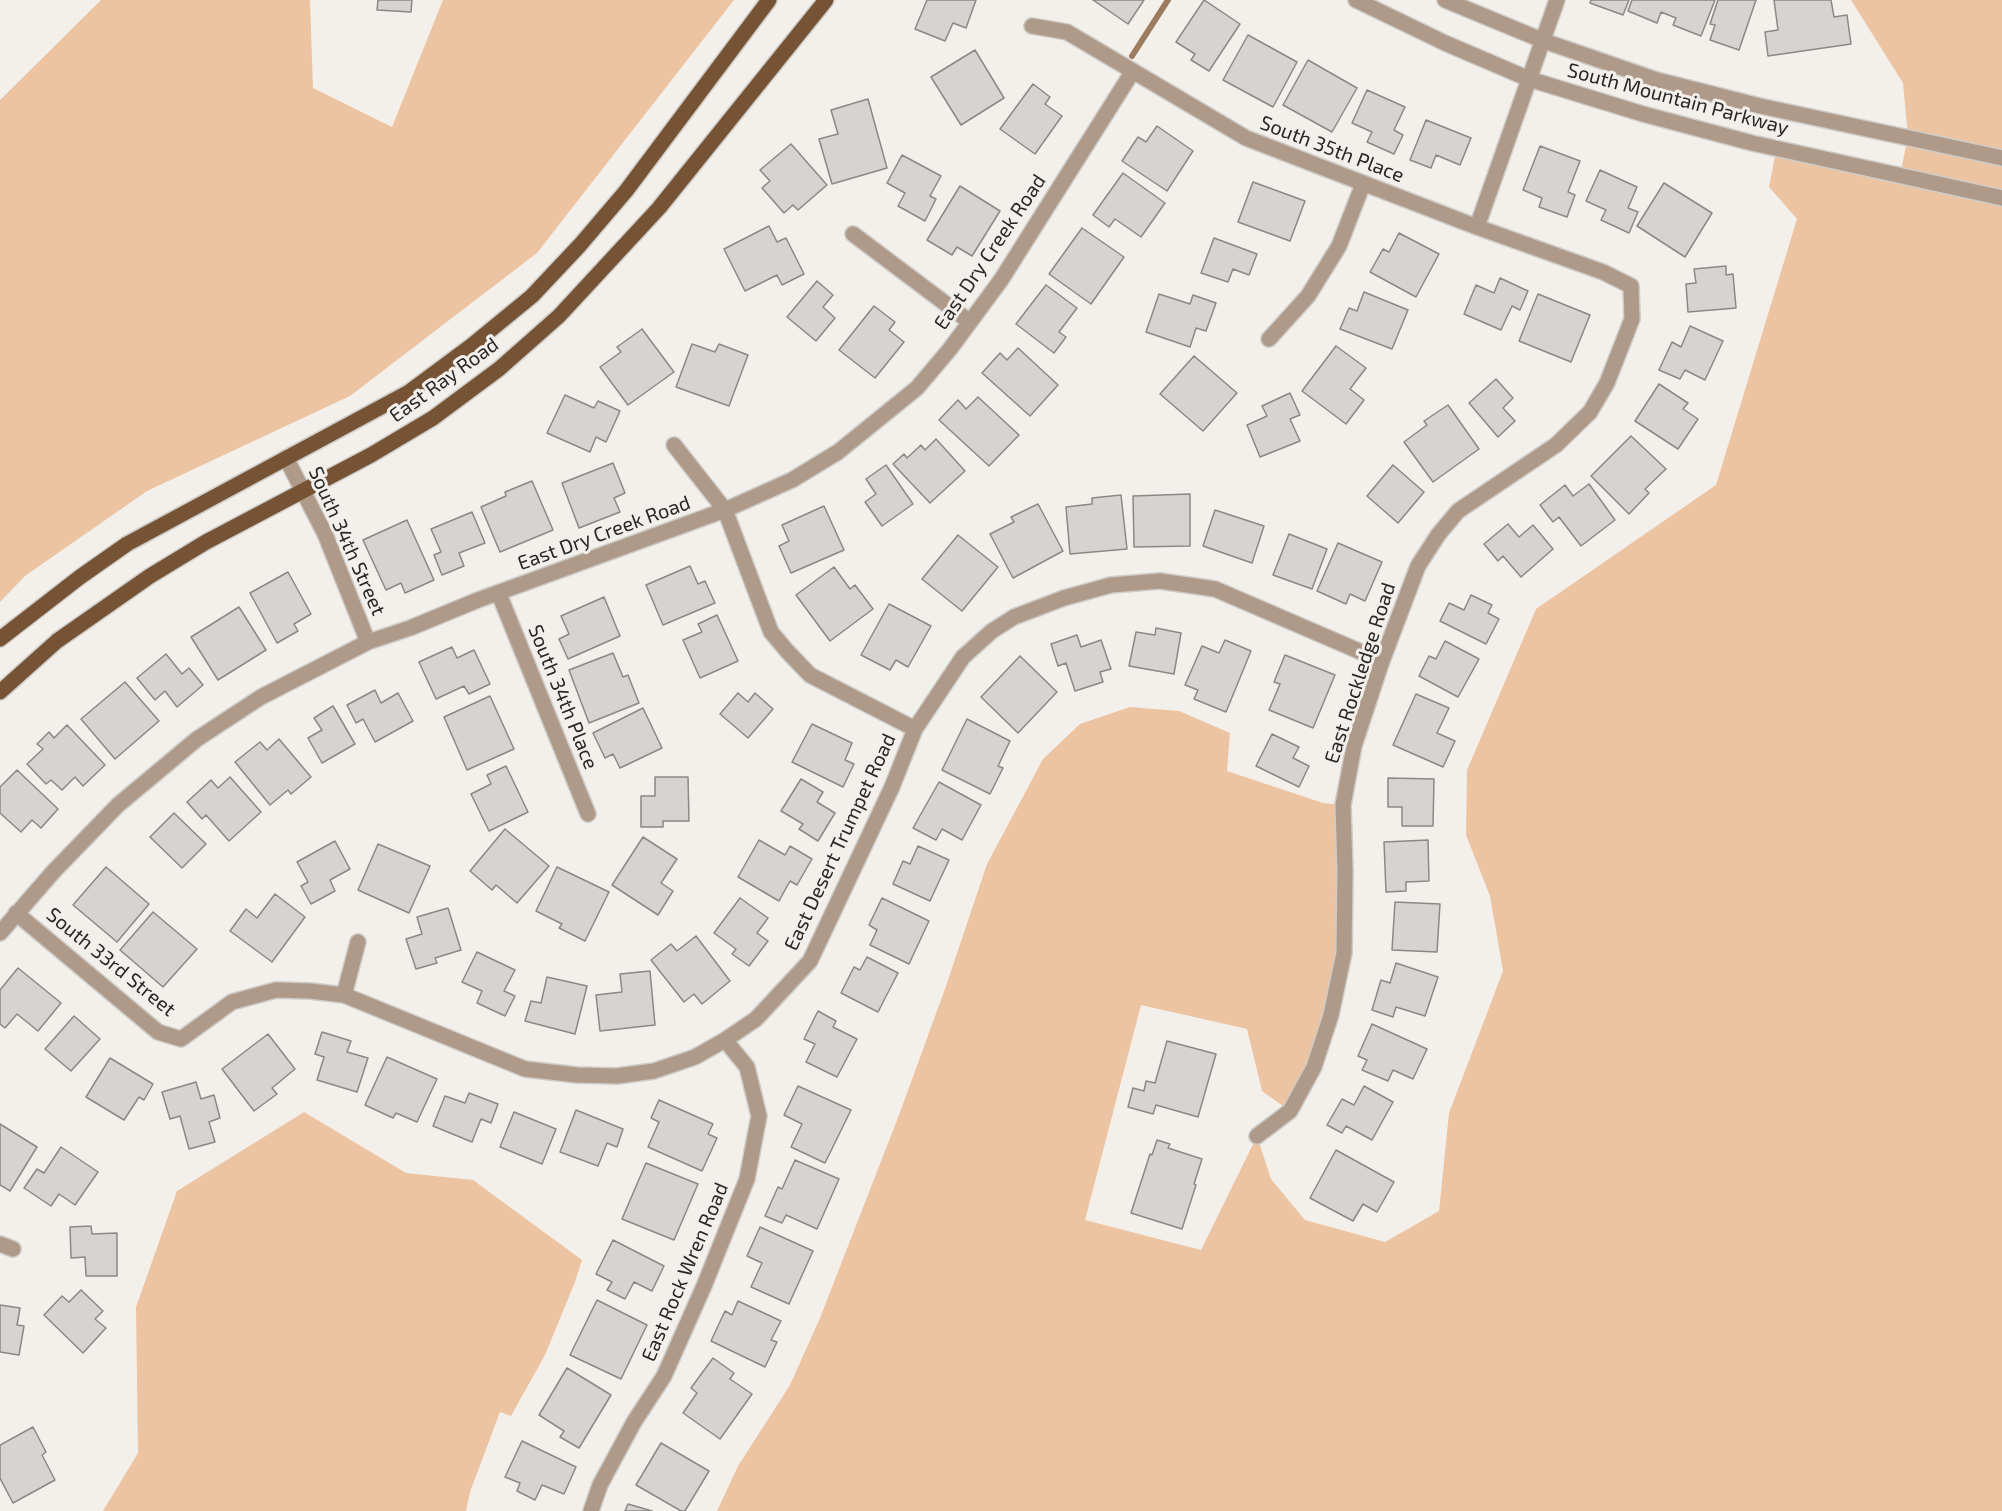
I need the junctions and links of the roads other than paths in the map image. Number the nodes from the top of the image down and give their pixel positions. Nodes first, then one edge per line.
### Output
1 (769, 0) edge
2 (826, 0) edge
3 (1356, 0) edge
4 (1445, 0) edge
5 (1557, 0) edge
6 (1032, 26) dead end
7 (1544, 41) junction
8 (1133, 71) junction
9 (1529, 79) junction
10 (2002, 158) edge
11 (1363, 184) junction
12 (2002, 198) edge
13 (1477, 227) junction
14 (853, 234) dead end
15 (1631, 286) joint
16 (970, 322) junction
17 (1269, 339) dead end
18 (674, 445) dead end
19 (286, 458) junction
20 (304, 491) junction
21 (725, 510) junction
22 (499, 594) junction
23 (0, 639) edge
24 (368, 642) junction
25 (1382, 661) junction
26 (0, 692) edge
27 (915, 729) junction
28 (588, 814) dead end
29 (16, 913) junction
30 (0, 933) edge
31 (358, 942) dead end
32 (344, 995) junction
33 (181, 1039) joint
34 (725, 1040) junction
35 (1257, 1136) dead end
36 (591, 1511) edge

1 - 19 main road, East Ray Road
2 - 20 main road, East Ray Road
3 - 9 street, South Mountain Parkway
4 - 7 street, South Mountain Parkway
5 - 7 street
6 - 8 street, South 35th Place
7 - 9 street
7 - 10 street, South Mountain Parkway
8 - 11 street, South 35th Place
8 - 16 street, East Dry Creek Road
9 - 12 street, South Mountain Parkway
9 - 13 street
11 - 13 street, South 35th Place
11 - 17 street
13 - 15 street, South 35th Place
14 - 16 street
15 - 25 street, East Rockledge Road
16 - 21 street, East Dry Creek Road
18 - 21 street
19 - 20 street, South 34th Street
19 - 23 main road, East Ray Road
20 - 24 street, South 34th Street
20 - 26 main road, East Ray Road
21 - 22 street, East Dry Creek Road
21 - 27 street
22 - 24 street, East Dry Creek Road
22 - 28 street, South 34th Place
24 - 29 street, East Dry Creek Road
25 - 27 street, East Desert Trumpet Road
25 - 35 street, East Rockledge Road
27 - 34 street, East Desert Trumpet Road
29 - 30 street, East Dry Creek Road
29 - 33 street, South 33rd Street
31 - 32 street
32 - 33 street, East Desert Trumpet Road
32 - 34 street, East Desert Trumpet Road
34 - 36 street, East Rock Wren Road

